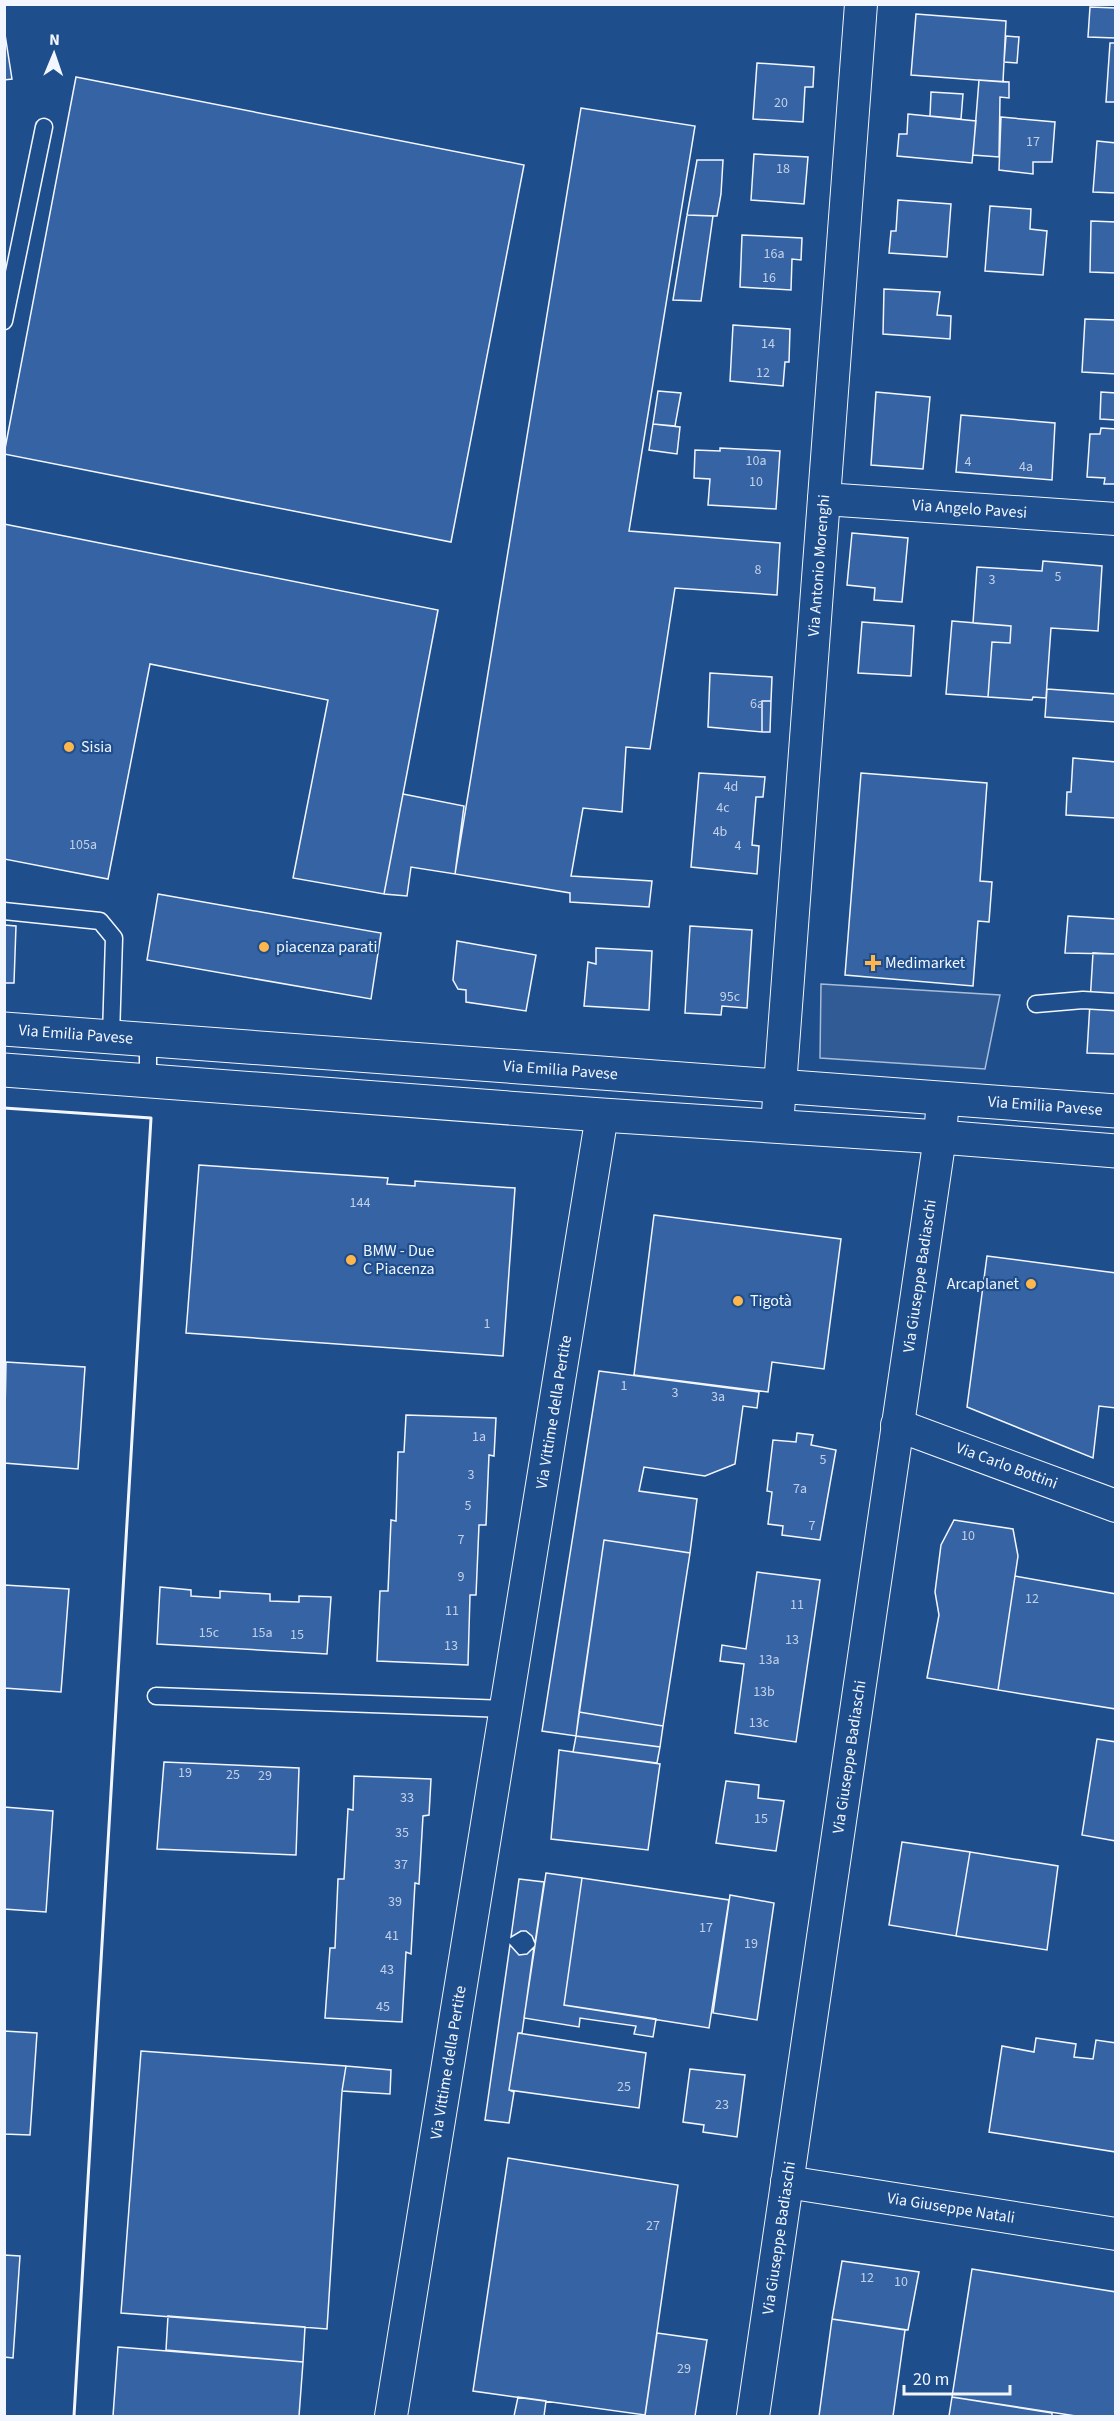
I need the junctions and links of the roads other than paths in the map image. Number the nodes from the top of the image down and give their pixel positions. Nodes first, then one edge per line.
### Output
1 (861, 4) edge
2 (44, 127) dead end
3 (4, 321) edge
4 (824, 499) junction
5 (1116, 519) edge
6 (4, 911) edge
7 (1116, 1002) edge
8 (1036, 1004) dead end
9 (4, 1029) edge
10 (111, 1036) junction
11 (148, 1040) junction
12 (4, 1070) edge
13 (148, 1082) junction
14 (780, 1087) junction
15 (943, 1098) junction
16 (1116, 1111) edge
17 (602, 1115) junction
18 (777, 1126) junction
19 (940, 1137) junction
20 (1116, 1151) edge
21 (897, 1425) junction
22 (1116, 1506) edge
23 (156, 1696) dead end
24 (506, 1709) junction
25 (787, 2182) junction
26 (1116, 2234) edge
27 (392, 2416) edge
28 (753, 2416) edge

1 - 4 street, Via Antonio Morenghi
2 - 3 lane
4 - 5 street, Via Angelo Pavesi
4 - 14 street, Via Antonio Morenghi
6 - 10 lane
7 - 8 lane
9 - 10 main road, Via Emilia Pavese
10 - 11 main road, Via Emilia Pavese
11 - 13 lane
11 - 14 main road, Via Emilia Pavese
12 - 13 main road
13 - 17 main road
14 - 15 main road, Via Emilia Pavese
14 - 18 street, Via Antonio Morenghi
15 - 16 main road, Via Emilia Pavese
15 - 19 street, Via Giuseppe Badiaschi
17 - 18 main road
17 - 24 street, Via Vittime della Pertite
18 - 19 main road
19 - 20 main road
19 - 21 street, Via Giuseppe Badiaschi
21 - 22 street, Via Carlo Bottini
21 - 25 street, Via Giuseppe Badiaschi
23 - 24 lane
24 - 27 street, Via Vittime della Pertite
25 - 26 street, Via Giuseppe Natali
25 - 28 street, Via Giuseppe Badiaschi

